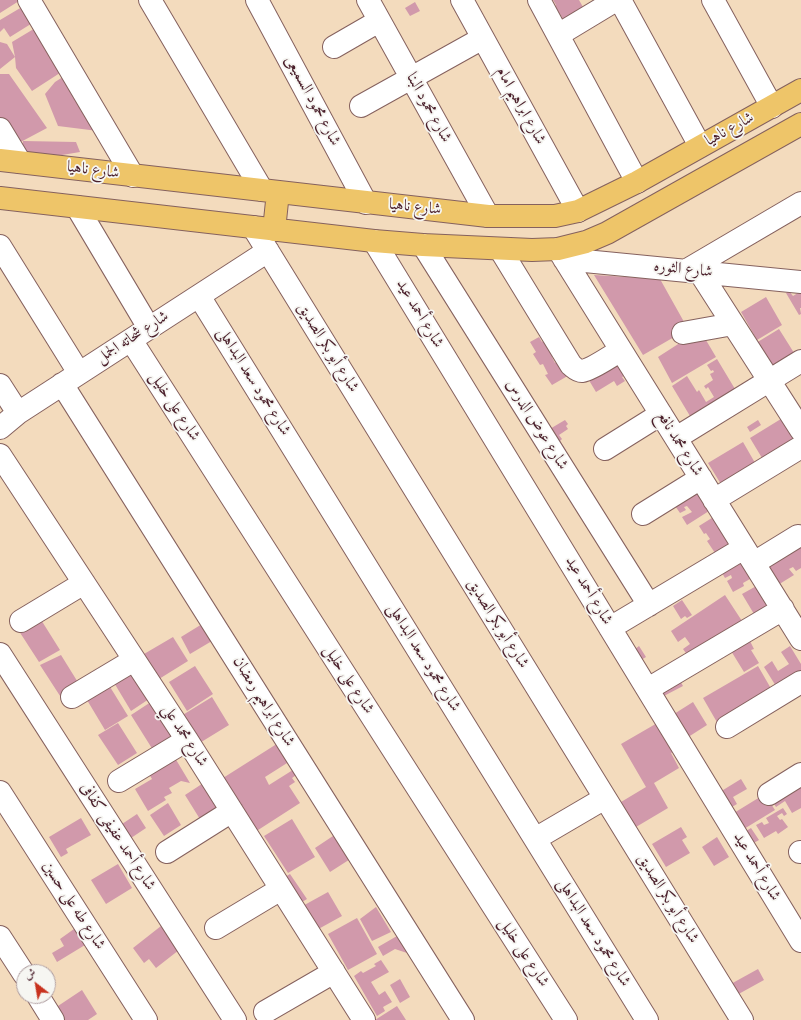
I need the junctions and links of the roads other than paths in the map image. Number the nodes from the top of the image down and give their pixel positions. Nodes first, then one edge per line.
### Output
1 (29, 0) edge
2 (150, 0) edge
3 (257, 0) edge
4 (368, 0) edge
5 (462, 0) edge
6 (539, 0) edge
7 (616, 0) edge
8 (620, 0) edge
9 (713, 0) edge
10 (379, 20) junction
11 (558, 34) junction
12 (483, 38) junction
13 (334, 47) dead end
14 (411, 78) junction
15 (801, 90) edge
16 (361, 106) dead end
17 (772, 106) junction
18 (801, 124) edge
19 (0, 129) edge
20 (700, 146) junction
21 (10, 161) edge
22 (133, 176) junction
23 (637, 182) junction
24 (270, 191) junction
25 (0, 198) edge
26 (366, 203) junction
27 (801, 203) edge
28 (77, 207) junction
29 (578, 211) junction
30 (488, 216) junction
31 (555, 216) junction
32 (253, 227) junction
33 (274, 230) junction
34 (374, 241) junction
35 (423, 245) junction
36 (0, 246) edge
37 (500, 249) junction
38 (268, 251) junction
39 (561, 254) junction
40 (693, 271) junction
41 (801, 282) edge
42 (199, 296) junction
43 (733, 324) junction
44 (683, 333) dead end
45 (140, 334) junction
46 (621, 350) junction
47 (801, 361) edge
48 (70, 379) junction
49 (770, 380) junction
50 (0, 385) edge
51 (18, 413) junction
52 (661, 414) junction
53 (0, 428) edge
54 (801, 430) edge
55 (676, 438) junction
56 (801, 447) edge
57 (606, 449) dead end
58 (0, 455) edge
59 (701, 478) junction
60 (714, 500) junction
61 (643, 514) dead end
62 (798, 536) dead end
63 (749, 555) junction
64 (84, 583) junction
65 (649, 605) junction
66 (21, 620) dead end
67 (794, 623) edge
68 (610, 628) junction
69 (0, 654) edge
70 (134, 660) junction
71 (801, 682) edge
72 (648, 689) junction
73 (72, 697) dead end
74 (727, 726) dead end
75 (187, 740) junction
76 (801, 774) edge
77 (119, 781) dead end
78 (0, 792) edge
79 (769, 794) dead end
80 (605, 798) junction
81 (232, 811) junction
82 (535, 839) junction
83 (167, 852) dead end
84 (282, 889) junction
85 (216, 928) dead end
86 (0, 937) edge
87 (801, 941) edge
88 (18, 964) edge
89 (334, 972) junction
90 (43, 1004) edge
91 (266, 1012) dead end
92 (53, 1020) edge
93 (146, 1020) edge
94 (235, 1020) edge
95 (364, 1020) edge
96 (463, 1020) edge
97 (566, 1020) edge
98 (647, 1020) edge
99 (742, 1020) edge

1 - 22 street
2 - 24 street
3 - 26 street, شارع محمود السميعى
4 - 10 street, شارع محمود البنا
5 - 12 street, شارع ابراهيم امام
6 - 11 street
7 - 11 street
8 - 20 street
9 - 17 street
10 - 13 street
10 - 14 street, شارع محمود البنا
11 - 23 street
12 - 14 street
12 - 29 street, شارع ابراهيم امام
14 - 16 street
14 - 30 street, شارع محمود البنا
15 - 17 main road, شارع ناهيا
17 - 20 main road, شارع ناهيا
18 - 39 main road, شارع ناهيا
19 - 21 street
20 - 23 main road, شارع ناهيا
21 - 22 main road, شارع ناهيا
22 - 24 main road, شارع ناهيا
23 - 29 main road, شارع ناهيا
24 - 26 main road, شارع ناهيا
24 - 33 main road
25 - 28 main road, شارع ناهيا
26 - 30 main road, شارع ناهيا
27 - 40 street
28 - 32 main road, شارع ناهيا
28 - 45 street, شارع على خليل
29 - 31 main road, شارع ناهيا
30 - 31 main road, شارع ناهيا
31 - 39 main road
32 - 33 main road, شارع ناهيا
32 - 38 street, شارع أبو بكر الصديق
33 - 34 main road, شارع ناهيا
34 - 35 main road, شارع ناهيا
34 - 68 street, شارع أحمد عيد
35 - 37 main road, شارع ناهيا
35 - 65 street, شارع عوض الدرس
36 - 48 street, شارع ابراهيم رمضان
37 - 39 main road, شارع ناهيا
37 - 46 street
38 - 42 street, شارع شحاته الجمل
38 - 80 street, شارع أبو بكر الصديق
39 - 40 street, شارع الثوره
39 - 46 street, شارع محمد نافع
40 - 41 street, شارع الثوره
40 - 43 street
42 - 45 street, شارع شحاته الجمل
42 - 82 street, شارع محمود سعد البداهلى
43 - 44 street
43 - 49 street
45 - 48 street, شارع شحاته الجمل
45 - 97 street, شارع على خليل
46 - 52 street, شارع محمد نافع
47 - 49 street
48 - 51 street, شارع شحاته الجمل
48 - 96 street, شارع ابراهيم رمضان
49 - 54 street
49 - 55 street
50 - 51 street
51 - 53 street, شارع شحاته الجمل
52 - 55 street, شارع محمد نافع
52 - 57 street
55 - 59 street, شارع محمد نافع
56 - 60 street
58 - 64 street, شارع محمد علي
59 - 60 street, شارع محمد نافع
59 - 61 street
60 - 63 street, شارع محمد نافع
62 - 63 street
63 - 65 street
63 - 67 street, شارع محمد نافع
64 - 66 street
64 - 70 street, شارع محمد علي
65 - 68 street
67 - 72 street
68 - 72 street, شارع أحمد عيد
69 - 94 street, شارع أحمد عفيفى كفافى
70 - 73 street
70 - 75 street, شارع محمد علي
71 - 74 street
72 - 87 street, شارع أحمد عيد
75 - 77 street
75 - 81 street, شارع محمد علي
76 - 79 street
78 - 93 street, شارع طه على حسين
80 - 82 street
80 - 99 street, شارع أبو بكر الصديق
81 - 83 street
81 - 84 street, شارع محمد علي
82 - 98 street, شارع محمود سعد البداهلى
84 - 85 street
84 - 89 street, شارع محمد علي
86 - 88 street
89 - 91 street
89 - 95 street, شارع محمد علي
90 - 92 street

